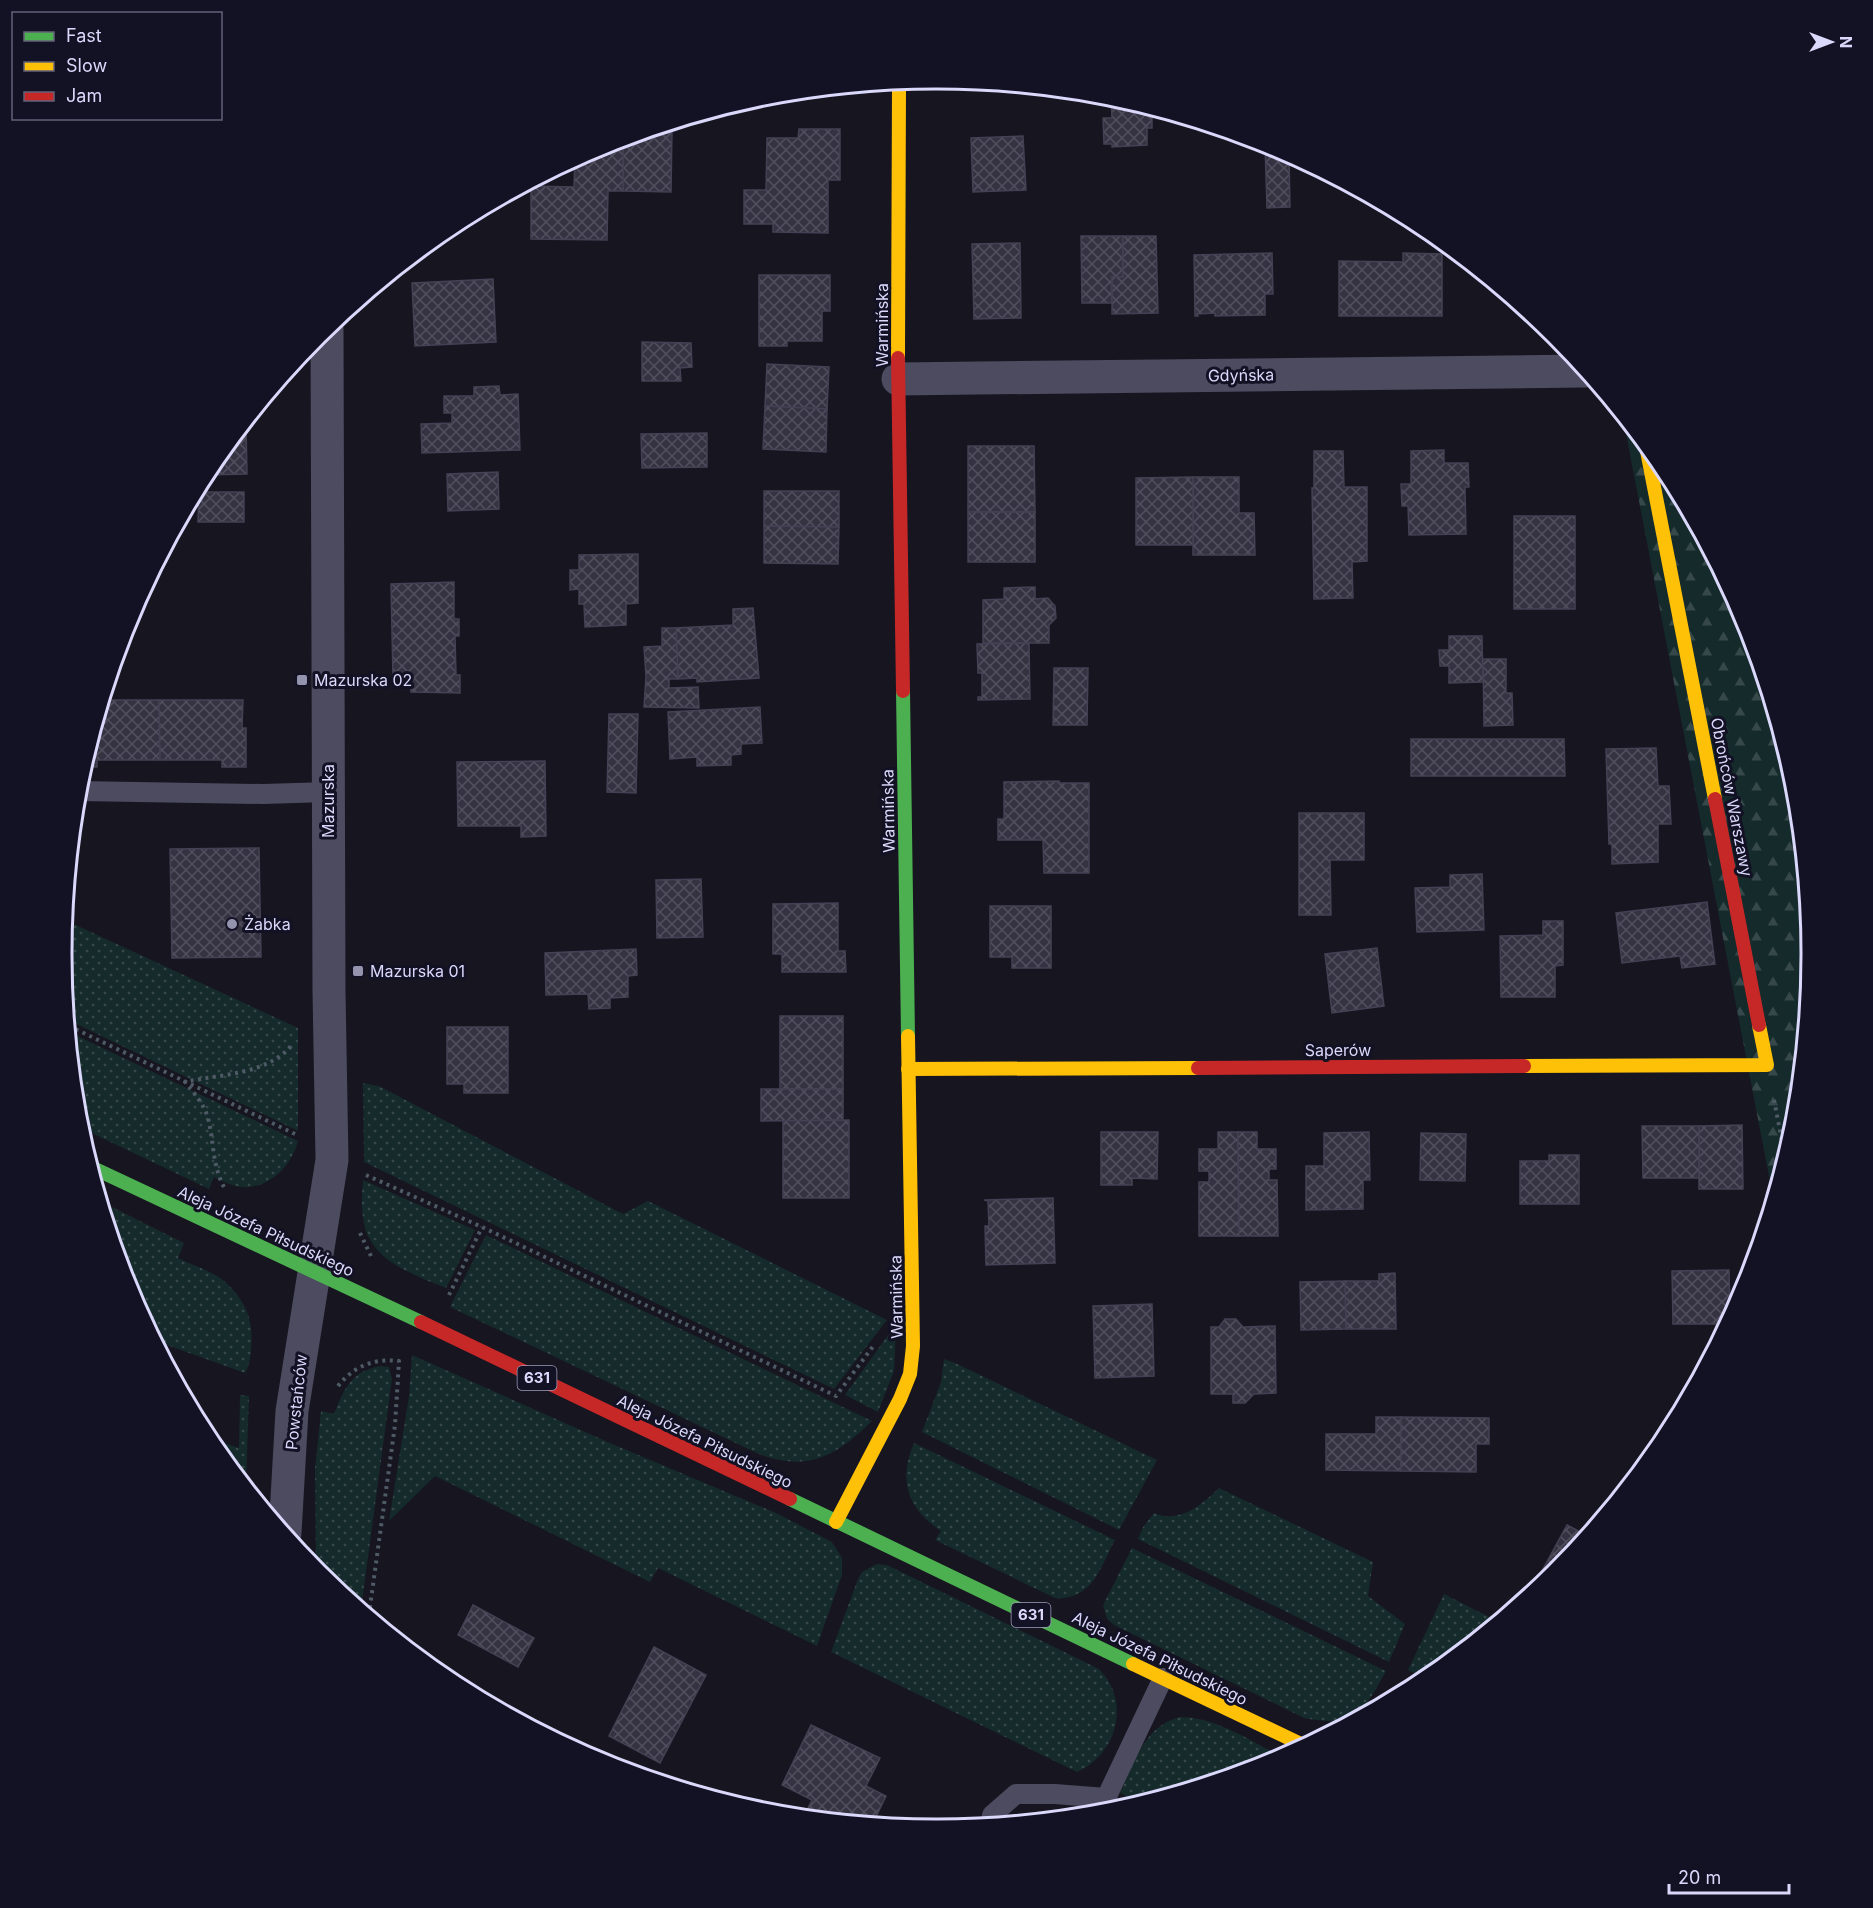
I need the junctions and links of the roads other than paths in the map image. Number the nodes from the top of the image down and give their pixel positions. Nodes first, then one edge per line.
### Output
1 (899, 90) edge
2 (323, 345) edge
3 (1574, 371) edge
4 (898, 379) junction
5 (1650, 467) edge
6 (88, 791) edge
7 (328, 792) junction
8 (1767, 1065) joint
9 (908, 1069) junction
10 (99, 1171) edge
11 (315, 1272) junction
12 (286, 1522) edge
13 (836, 1522) junction
14 (1163, 1678) junction
15 (1294, 1741) edge
16 (1103, 1802) edge
17 (1096, 1804) edge
18 (992, 1817) edge

1 - 4 street, Warmińska
2 - 7 street, Mazurska
3 - 4 street, Gdyńska
4 - 9 street, Warmińska
5 - 8 street, Obrońców Warszawy
6 - 7 lane
7 - 11 street, Mazurska
8 - 9 street, Saperów
9 - 13 street, Warmińska
10 - 11 street, Aleja Józefa Piłsudskiego / 631
11 - 12 street, Powstańców
11 - 13 street, Aleja Józefa Piłsudskiego / 631
13 - 14 street, Aleja Józefa Piłsudskiego / 631
14 - 15 street, Aleja Józefa Piłsudskiego / 631
14 - 16 lane
17 - 18 lane

